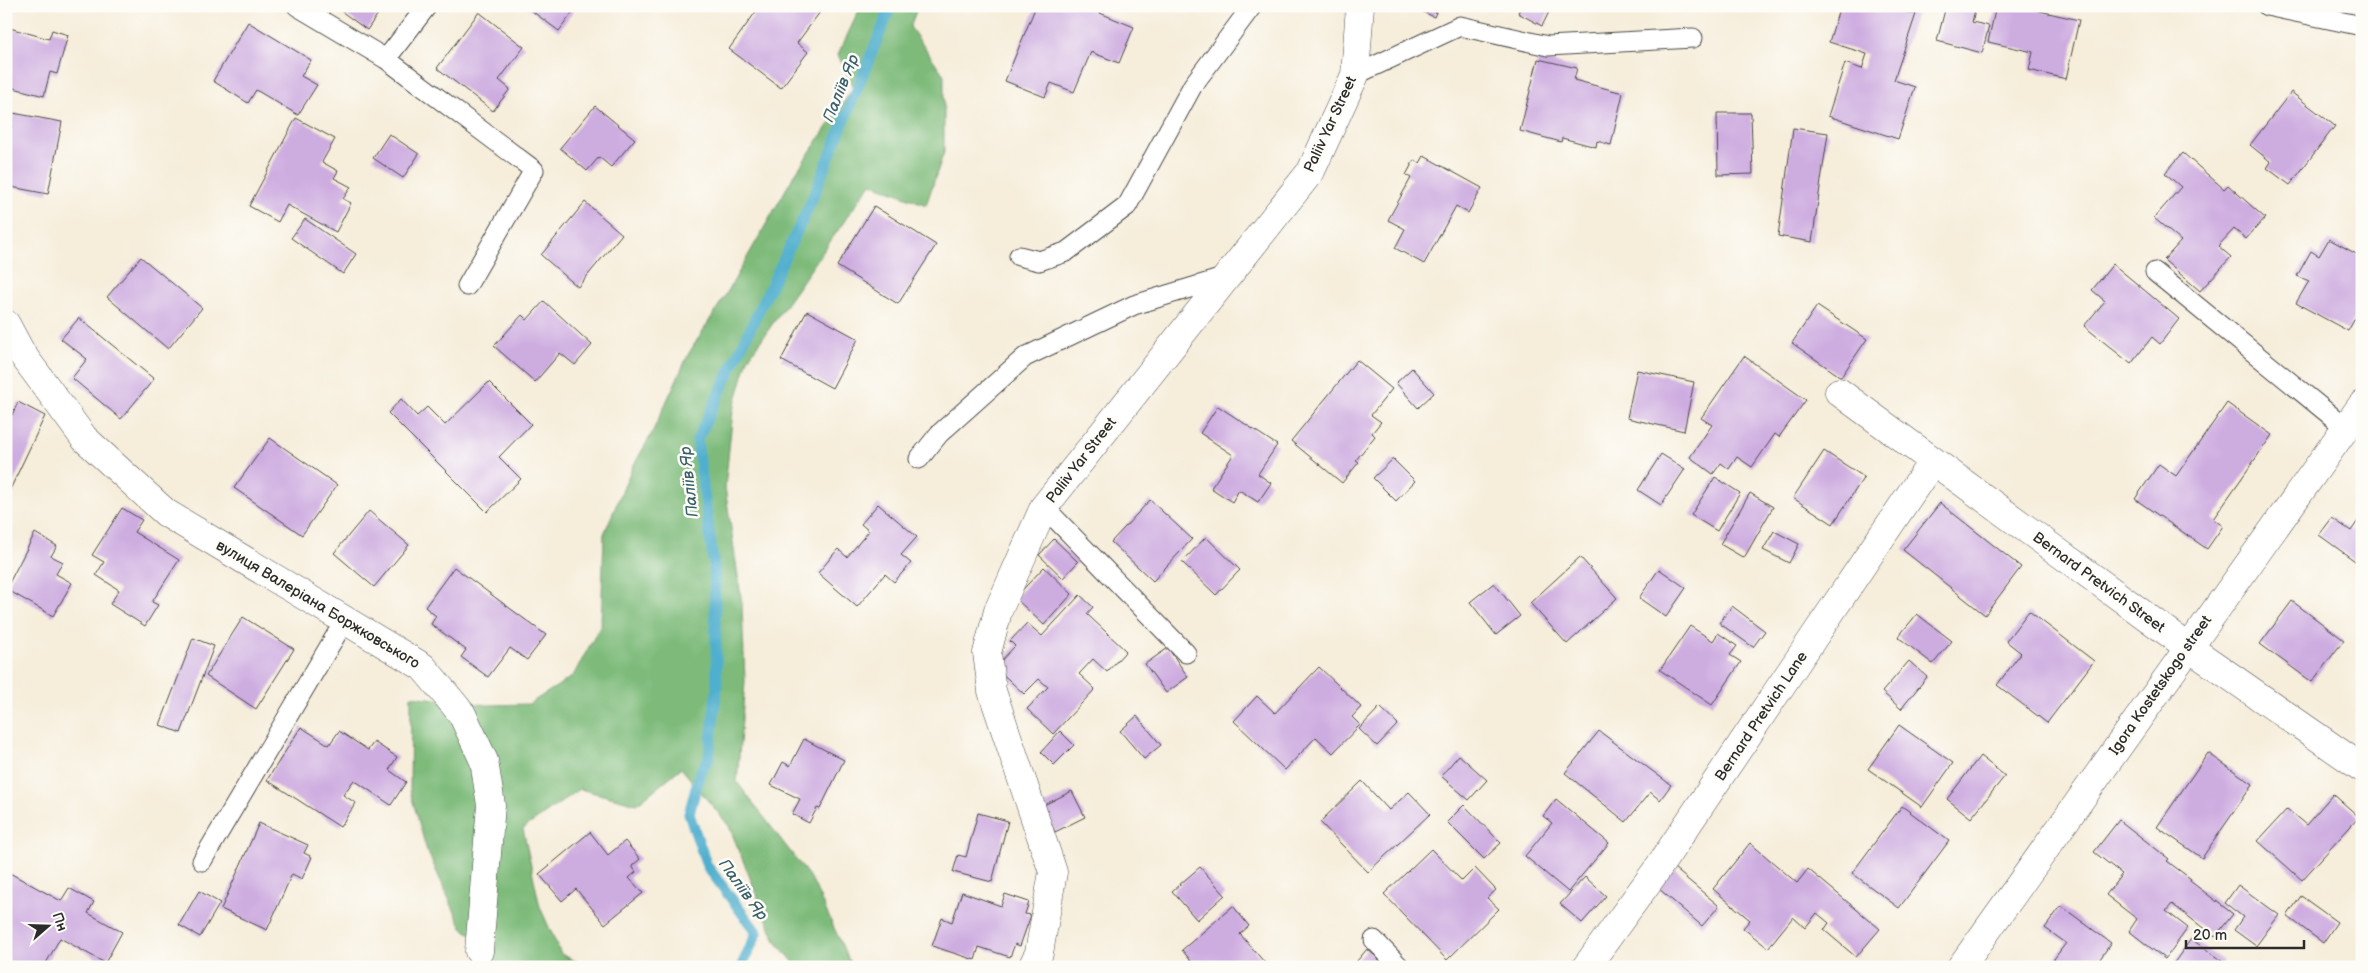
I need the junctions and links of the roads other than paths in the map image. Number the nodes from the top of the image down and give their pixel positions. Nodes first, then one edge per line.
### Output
1 (297, 6) edge
2 (427, 6) edge
3 (1252, 6) edge
4 (1360, 6) edge
5 (2268, 6) edge
6 (2362, 26) edge
7 (1693, 38) dead end
8 (386, 59) junction
9 (1355, 74) junction
10 (1019, 256) dead end
11 (2155, 272) dead end
12 (1226, 277) junction
13 (467, 286) dead end
14 (6, 324) edge
15 (1839, 392) dead end
16 (2362, 405) edge
17 (2346, 428) junction
18 (919, 458) dead end
19 (1932, 462) junction
20 (1044, 507) junction
21 (345, 620) junction
22 (2188, 647) junction
23 (1186, 653) dead end
24 (2362, 768) edge
25 (202, 861) dead end
26 (1374, 940) dead end
27 (479, 951) dead end
28 (1032, 967) edge
29 (1400, 967) edge
30 (1586, 967) edge
31 (1961, 967) edge

1 - 8 lane
2 - 8 lane
3 - 10 lane
4 - 9 street, Paliiv Yar Street
5 - 6 lane
7 - 9 lane
8 - 13 lane
9 - 12 street, Paliiv Yar Street
11 - 17 lane
12 - 18 lane
12 - 20 street, Paliiv Yar Street
14 - 21 street, вулиця Валеріана Боржковського
15 - 19 street, Bernard Pretvich Street
16 - 17 street, Igora Kostetskogo street
17 - 22 street, Igora Kostetskogo street
19 - 22 street, Bernard Pretvich Street
19 - 30 street, Bernard Pretvich Lane
20 - 23 lane
20 - 28 street, Paliiv Yar Street
21 - 25 lane
21 - 27 street, вулиця Валеріана Боржковського
22 - 24 street, Bernard Pretvich Street
22 - 31 street, Igora Kostetskogo street
26 - 29 lane

